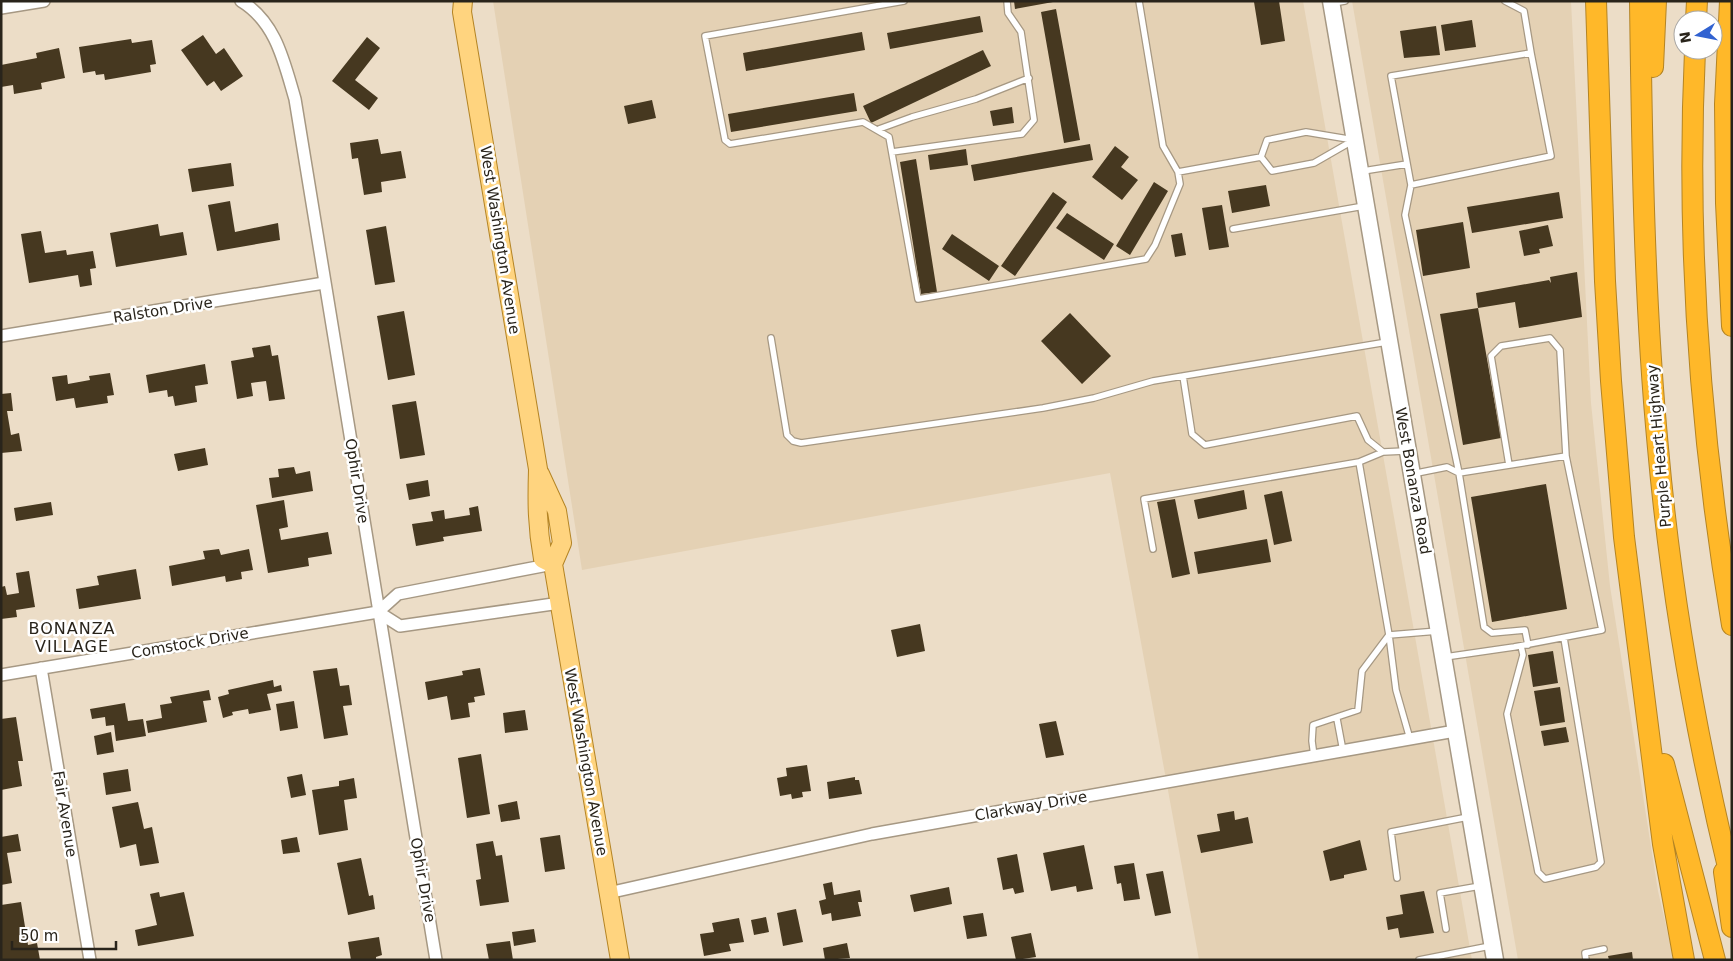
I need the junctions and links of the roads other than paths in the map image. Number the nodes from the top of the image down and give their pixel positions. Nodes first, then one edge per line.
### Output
1 (44, 1) edge
2 (241, 1) edge
3 (904, 1) edge
4 (1007, 1) edge
5 (1139, 1) edge
6 (1505, 1) edge
7 (1596, 1) edge
8 (1604, 1) edge
9 (1640, 1) edge
10 (1656, 1) edge
11 (1730, 1) edge
12 (1336, 2) edge
13 (460, 5) edge
14 (1, 8) edge
15 (1531, 53) junction
16 (1689, 60) edge
17 (1695, 60) edge
18 (1029, 78) junction
19 (879, 129) junction
20 (1354, 140) junction
21 (1693, 148) junction
22 (892, 152) junction
23 (1261, 157) junction
24 (1408, 164) junction
25 (1178, 172) junction
26 (1360, 172) junction
27 (1412, 185) junction
28 (1366, 206) junction
29 (1233, 229) dead end
30 (1646, 249) junction
31 (1605, 281) junction
32 (324, 283) junction
33 (1732, 326) edge
34 (1, 336) edge
35 (771, 338) dead end
36 (1389, 341) junction
37 (1183, 376) junction
38 (1407, 451) junction
39 (1383, 452) junction
40 (1566, 456) junction
41 (1359, 462) junction
42 (1509, 465) junction
43 (1412, 474) junction
44 (1459, 474) junction
45 (1153, 549) dead end
46 (553, 564) junction
47 (560, 603) junction
48 (378, 612) junction
49 (1732, 625) edge
50 (1438, 631) junction
51 (1389, 635) junction
52 (1564, 638) junction
53 (1524, 646) junction
54 (1443, 657) junction
55 (41, 668) junction
56 (1, 675) edge
57 (1642, 685) junction
58 (1337, 719) junction
59 (1455, 731) junction
60 (1410, 739) junction
61 (1343, 751) junction
62 (1314, 756) junction
63 (1716, 815) junction
64 (1470, 817) junction
65 (1397, 878) dead end
66 (1732, 884) edge
67 (1482, 885) junction
68 (608, 893) junction
69 (1732, 927) edge
70 (1446, 930) dead end
71 (1604, 949) dead end
72 (1494, 953) edge
73 (90, 960) edge
74 (436, 960) edge
75 (620, 960) edge
76 (1419, 960) edge
77 (1586, 960) edge
78 (1684, 960) edge
79 (1715, 960) edge

1 - 14 street
2 - 32 street, Ophir Drive
3 - 19 lane
4 - 18 lane
5 - 25 lane
6 - 15 lane
7 - 31 highway
8 - 31 highway
9 - 30 highway, Purple Heart Highway
10 - 30 highway
11 - 33 highway
12 - 20 main road, West Bonanza Road
13 - 46 main road, West Washington Avenue
15 - 24 lane
15 - 27 lane
16 - 21 highway
17 - 21 highway
18 - 19 lane
18 - 22 lane
19 - 22 lane
20 - 23 lane
20 - 23 lane
20 - 26 main road, West Bonanza Road
21 - 49 highway
22 - 25 lane
23 - 25 lane
24 - 26 lane
24 - 27 lane
26 - 28 main road, West Bonanza Road
27 - 44 lane
28 - 29 lane
28 - 36 main road, West Bonanza Road
30 - 63 highway, Purple Heart Highway
31 - 57 highway
32 - 34 street, Ralston Drive
32 - 48 street, Ophir Drive
35 - 37 lane
36 - 37 lane
36 - 38 main road, West Bonanza Road
37 - 39 lane
38 - 39 lane
38 - 43 main road, West Bonanza Road
39 - 41 lane
40 - 42 lane
40 - 42 lane
40 - 52 lane
41 - 45 lane
41 - 51 lane
42 - 44 lane
43 - 44 lane
43 - 50 main road, West Bonanza Road
44 - 53 lane
46 - 47 main road, West Washington Avenue
46 - 48 street
47 - 48 street
47 - 68 main road, West Washington Avenue
48 - 55 street, Comstock Drive
48 - 74 street, Ophir Drive
50 - 51 lane
50 - 54 main road, West Bonanza Road
51 - 58 lane
51 - 60 lane
52 - 53 lane
52 - 53 lane
53 - 54 lane
54 - 59 main road, West Bonanza Road
55 - 56 street, Comstock Drive
55 - 73 street, Fair Avenue
57 - 78 highway
57 - 79 highway
58 - 61 lane
58 - 62 lane
59 - 60 street, Clarkway Drive
59 - 64 main road, West Bonanza Road
60 - 61 street, Clarkway Drive
61 - 62 street, Clarkway Drive
62 - 68 street, Clarkway Drive
63 - 66 highway, Purple Heart Highway
63 - 69 highway
64 - 65 lane
64 - 67 main road, West Bonanza Road
67 - 70 lane
67 - 72 main road, West Bonanza Road
68 - 75 main road, West Washington Avenue
71 - 77 lane
72 - 76 lane

